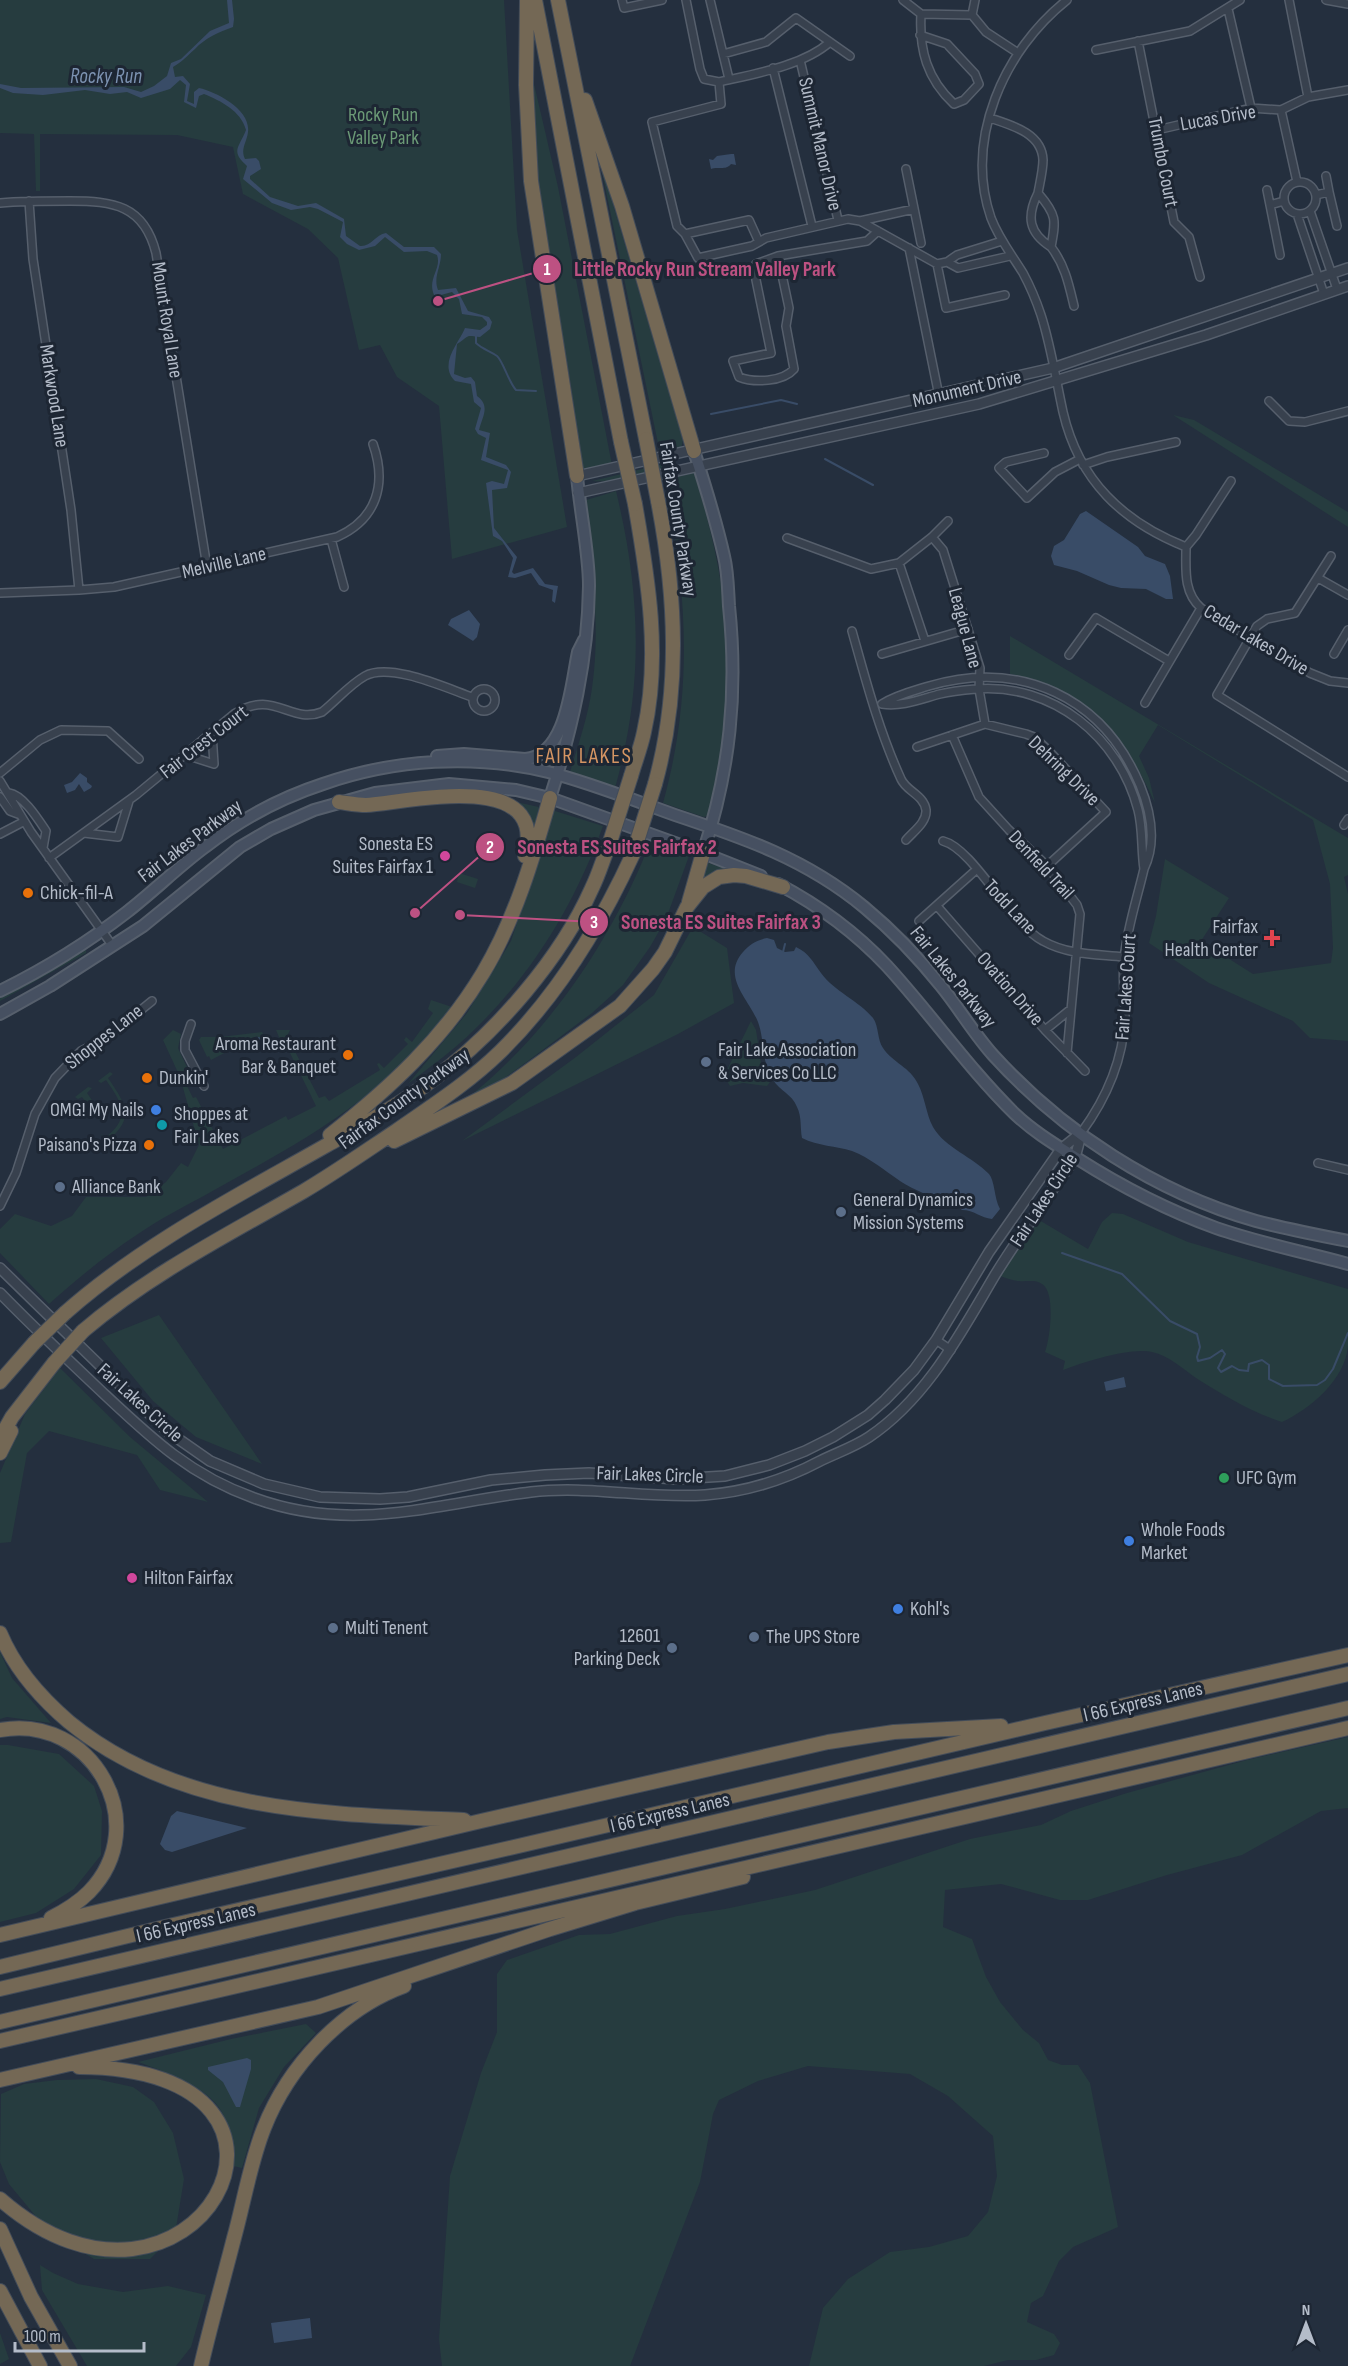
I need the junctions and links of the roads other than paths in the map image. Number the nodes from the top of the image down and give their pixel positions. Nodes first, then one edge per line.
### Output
1 (526, 0) edge
2 (535, 0) edge
3 (558, 0) edge
4 (622, 0) edge
5 (662, 0) edge
6 (686, 0) edge
7 (710, 0) edge
8 (903, 0) edge
9 (975, 0) edge
10 (1067, 0) edge
11 (1240, 0) edge
12 (1288, 0) edge
13 (1326, 0) edge
14 (1348, 4) edge
15 (1228, 9) junction
16 (921, 14) junction
17 (972, 15) junction
18 (920, 35) junction
19 (1138, 41) junction
20 (830, 42) junction
21 (567, 44) junction
22 (1096, 50) dead end
23 (1018, 53) junction
24 (723, 54) junction
25 (850, 56) dead end
26 (800, 60) junction
27 (773, 68) junction
28 (729, 80) junction
29 (718, 82) junction
30 (1348, 90) edge
31 (1308, 97) junction
32 (1251, 108) junction
33 (1281, 111) junction
34 (990, 118) junction
35 (1157, 130) junction
36 (906, 169) dead end
37 (1326, 176) dead end
38 (1297, 182) junction
39 (1266, 190) dead end
40 (1329, 192) junction
41 (1038, 193) junction
42 (1316, 195) junction
43 (30, 201) junction
44 (1284, 201) junction
45 (0, 203) edge
46 (1270, 206) junction
47 (914, 209) junction
48 (1310, 211) junction
49 (1297, 214) junction
50 (838, 220) junction
51 (860, 221) junction
52 (812, 226) junction
53 (1337, 226) dead end
54 (878, 231) junction
55 (686, 234) junction
56 (1002, 241) junction
57 (759, 242) junction
58 (921, 243) dead end
59 (1052, 247) junction
60 (909, 248) junction
61 (1280, 255) dead end
62 (778, 256) junction
63 (1010, 256) junction
64 (947, 262) junction
65 (937, 264) junction
66 (1348, 268) edge
67 (1331, 274) junction
68 (1200, 277) dead end
69 (1319, 278) junction
70 (1348, 286) edge
71 (1337, 290) junction
72 (1324, 294) junction
73 (1005, 295) dead end
74 (1074, 306) dead end
75 (1053, 368) junction
76 (1056, 382) junction
77 (939, 396) junction
78 (1269, 401) dead end
79 (1348, 411) edge
80 (1176, 442) dead end
81 (373, 444) dead end
82 (694, 451) junction
83 (1044, 453) dead end
84 (1082, 462) junction
85 (699, 467) junction
86 (577, 476) junction
87 (1231, 481) dead end
88 (578, 493) junction
89 (948, 521) dead end
90 (932, 537) junction
91 (331, 538) junction
92 (787, 538) dead end
93 (1186, 547) junction
94 (1331, 555) dead end
95 (899, 563) junction
96 (207, 567) junction
97 (1318, 578) junction
98 (344, 587) dead end
99 (79, 590) junction
100 (0, 593) edge
101 (1348, 596) edge
102 (1201, 608) junction
103 (968, 629) junction
104 (1348, 630) edge
105 (852, 631) dead end
106 (585, 636) junction
107 (1251, 638) junction
108 (925, 641) junction
109 (882, 654) dead end
110 (1069, 654) dead end
111 (1334, 654) dead end
112 (1169, 661) junction
113 (978, 678) junction
114 (1348, 683) edge
115 (979, 688) junction
116 (472, 697) dead end
117 (1145, 703) dead end
118 (882, 704) junction
119 (873, 707) junction
120 (985, 724) junction
121 (212, 733) junction
122 (952, 735) junction
123 (917, 747) dead end
124 (186, 755) junction
125 (139, 759) dead end
126 (411, 764) junction
127 (0, 773) edge
128 (557, 775) junction
129 (1348, 777) edge
130 (0, 781) edge
131 (9, 794) junction
132 (1, 798) edge
133 (550, 798) junction
134 (129, 800) junction
135 (339, 802) junction
136 (18, 814) junction
137 (23, 822) junction
138 (711, 827) junction
139 (84, 833) junction
140 (0, 834) edge
141 (906, 840) dead end
142 (943, 841) dead end
143 (44, 850) junction
144 (703, 853) junction
145 (49, 858) junction
146 (1047, 867) junction
147 (1144, 869) junction
148 (976, 870) junction
149 (783, 887) junction
150 (937, 906) junction
151 (687, 907) junction
152 (514, 908) junction
153 (919, 921) dead end
154 (101, 930) junction
155 (111, 945) junction
156 (1076, 953) junction
157 (1124, 957) junction
158 (0, 991) edge
159 (152, 1000) dead end
160 (1071, 1009) junction
161 (0, 1014) edge
162 (191, 1024) dead end
163 (1046, 1030) junction
164 (1067, 1053) junction
165 (1085, 1071) dead end
166 (204, 1086) dead end
167 (1081, 1132) junction
168 (1061, 1149) junction
169 (1075, 1157) junction
170 (1318, 1163) dead end
171 (346, 1164) junction
172 (1348, 1170) edge
173 (223, 1204) junction
174 (0, 1206) edge
175 (1348, 1241) edge
176 (1348, 1264) edge
177 (0, 1268) edge
178 (0, 1293) edge
179 (936, 1340) junction
180 (951, 1350) junction
181 (0, 1382) edge
182 (27, 1399) junction
183 (0, 1438) edge
184 (0, 1453) edge
185 (0, 1633) edge
186 (1348, 1655) edge
187 (1348, 1674) edge
188 (1348, 1708) edge
189 (1045, 1722) junction
190 (1348, 1728) edge
191 (0, 1730) edge
192 (481, 1821) junction
193 (798, 1855) junction
194 (4, 1934) edge
195 (510, 1944) junction
196 (0, 1967) edge
197 (0, 1989) edge
198 (0, 2022) edge
199 (0, 2041) edge
200 (55, 2067) junction
201 (0, 2080) edge
202 (0, 2199) edge
203 (224, 2206) dead end
204 (0, 2229) edge
205 (32, 2235) dead end
206 (0, 2291) edge
207 (40, 2366) edge
208 (70, 2366) edge
209 (201, 2366) edge

1 - 86 highway
2 - 173 highway, Fairfax County Parkway, bridge
3 - 21 highway, Fairfax County Parkway
4 - 5 street
6 - 29 street
7 - 24 street
8 - 16 street
9 - 17 street
10 - 23 street
11 - 15 street
12 - 31 street
13 - 14 street
15 - 19 street
15 - 32 street
16 - 17 street
16 - 18 street
17 - 23 street
18 - 18 street
19 - 22 street
19 - 35 street, Trumbo Court
20 - 24 street
20 - 25 street
20 - 26 street
21 - 82 highway
21 - 171 highway, Fairfax County Parkway, bridge
23 - 34 street
24 - 28 street
26 - 27 street, Summit Manor Drive
26 - 50 street, Summit Manor Drive
27 - 28 street, Summit Manor Drive
27 - 52 street, Summit Manor Drive
28 - 29 street, Summit Manor Drive
29 - 55 street, Summit Manor Drive
30 - 31 street, Lucas Drive
31 - 33 street, Lucas Drive
32 - 33 street, Lucas Drive
32 - 35 street, Lucas Drive
33 - 38 street
34 - 41 street
34 - 56 street
35 - 68 street, Trumbo Court
36 - 47 street
37 - 40 street
38 - 42 street
38 - 44 street
39 - 46 street
40 - 42 street
40 - 53 street
41 - 59 street
41 - 59 street
42 - 48 street
43 - 45 street, Mount Royal Lane
43 - 96 street, Mount Royal Lane
43 - 99 street, Markwood Lane
44 - 46 street
44 - 49 street
46 - 61 street
47 - 51 street
47 - 58 street
48 - 49 street
48 - 67 street
49 - 69 street
50 - 51 street, Summit Manor Drive
50 - 52 street, Summit Manor Drive
51 - 54 street, Summit Manor Drive
52 - 57 street, Summit Manor Drive
54 - 60 street, Summit Manor Drive
54 - 62 street
55 - 57 street
55 - 57 street, Summit Manor Drive
56 - 63 street
56 - 64 street
59 - 74 street
60 - 65 street, Summit Manor Drive
60 - 77 street
62 - 62 street
63 - 64 street
63 - 75 street
64 - 65 street
65 - 73 street
66 - 67 street, Monument Drive
67 - 69 street, Monument Drive
67 - 71 street
69 - 72 street
69 - 75 street, Monument Drive
70 - 71 street, Monument Drive
71 - 72 street, Monument Drive
72 - 76 street, Monument Drive
75 - 76 street
75 - 77 street, Monument Drive
76 - 84 street
76 - 85 street, Monument Drive
77 - 82 street, Monument Drive
78 - 79 street
80 - 84 street
81 - 91 street, Melville Lane
82 - 85 main road
82 - 86 street, Monument Drive
83 - 84 street
84 - 93 street
85 - 88 street, Monument Drive
85 - 138 main road
86 - 88 main road
87 - 93 street
88 - 106 main road
89 - 90 street
90 - 95 street
90 - 103 street, League Lane
91 - 96 street, Melville Lane
91 - 98 street
92 - 95 street
93 - 102 street, Cedar Lakes Drive
94 - 97 street
95 - 108 street
96 - 99 street, Melville Lane
97 - 101 street
97 - 107 street
99 - 100 street, Melville Lane
102 - 107 street, Cedar Lakes Drive
102 - 112 street
103 - 108 street
103 - 113 street, League Lane
104 - 111 street
105 - 119 street
106 - 126 main road
106 - 128 main road
107 - 114 street, Cedar Lakes Drive
107 - 129 street
108 - 109 street
110 - 112 street
112 - 117 street
113 - 115 street, League Lane
113 - 118 street, Fair Lakes Court
113 - 147 street, Fair Lakes Court
115 - 118 street, Fair Lakes Court
115 - 120 street, League Lane
115 - 147 street, Fair Lakes Court
116 - 121 street, Fair Crest Court
118 - 119 street, Fair Lakes Court
119 - 141 street
120 - 122 street
120 - 146 street, Dehring Drive
121 - 124 street, Fair Crest Court
121 - 124 street
122 - 123 street
122 - 146 street, Denfield Trail
124 - 134 street, Fair Crest Court
125 - 127 street
126 - 128 main road, Fair Lakes Parkway
126 - 154 main road, Fair Lakes Parkway
128 - 133 main road
128 - 138 main road, Fair Lakes Parkway
130 - 131 street
131 - 132 street
131 - 136 street
131 - 143 street
132 - 136 street
133 - 135 main road, Fair Lakes Parkway
133 - 144 main road, Fair Lakes Parkway
133 - 152 highway
134 - 139 street, Fair Crest Court
134 - 139 street
135 - 152 highway
135 - 155 main road, Fair Lakes Parkway
136 - 137 street
137 - 140 street
137 - 143 street
138 - 144 main road
138 - 167 main road, Fair Lakes Parkway
139 - 145 street, Fair Crest Court
142 - 148 street, Todd Lane
143 - 145 street
144 - 149 main road, Fair Lakes Parkway
144 - 151 highway
145 - 154 street
146 - 156 street, Denfield Trail
147 - 157 street, Fair Lakes Court
148 - 150 street
148 - 156 street, Todd Lane
149 - 151 highway
149 - 168 main road, Fair Lakes Parkway
150 - 153 street
150 - 163 street, Ovation Drive
151 - 171 highway
152 - 173 highway
154 - 155 street
154 - 158 main road, Fair Lakes Parkway
155 - 161 main road, Fair Lakes Parkway
156 - 157 street, Todd Lane
156 - 160 street, Denfield Trail
157 - 167 street, Fair Lakes Court
159 - 174 street, Shoppes Lane
160 - 163 street
160 - 164 street, Denfield Trail
162 - 166 street
163 - 164 street, Ovation Drive
164 - 165 street, Ovation Drive
167 - 168 street, Fair Lakes Circle
167 - 169 street, Fair Lakes Circle
167 - 175 main road, Fair Lakes Parkway
168 - 169 main road, Fair Lakes Parkway
168 - 179 street, Fair Lakes Circle
169 - 176 main road, Fair Lakes Parkway
169 - 180 street, Fair Lakes Circle
170 - 172 street
171 - 182 highway, Fairfax County Parkway, bridge
173 - 181 highway, Fairfax County Parkway, bridge
177 - 179 street, Fair Lakes Circle
178 - 180 street, Fair Lakes Circle
179 - 180 street
182 - 183 highway, Fairfax County Parkway
182 - 184 highway
185 - 192 highway
186 - 189 highway
187 - 197 highway, I 66 Express Lanes
188 - 198 highway
189 - 192 highway
189 - 196 highway
190 - 193 highway
191 - 194 highway
192 - 194 highway
193 - 195 highway
193 - 199 highway
195 - 200 highway
195 - 209 highway
200 - 201 highway
200 - 203 highway
202 - 205 highway
204 - 208 highway
206 - 207 highway

